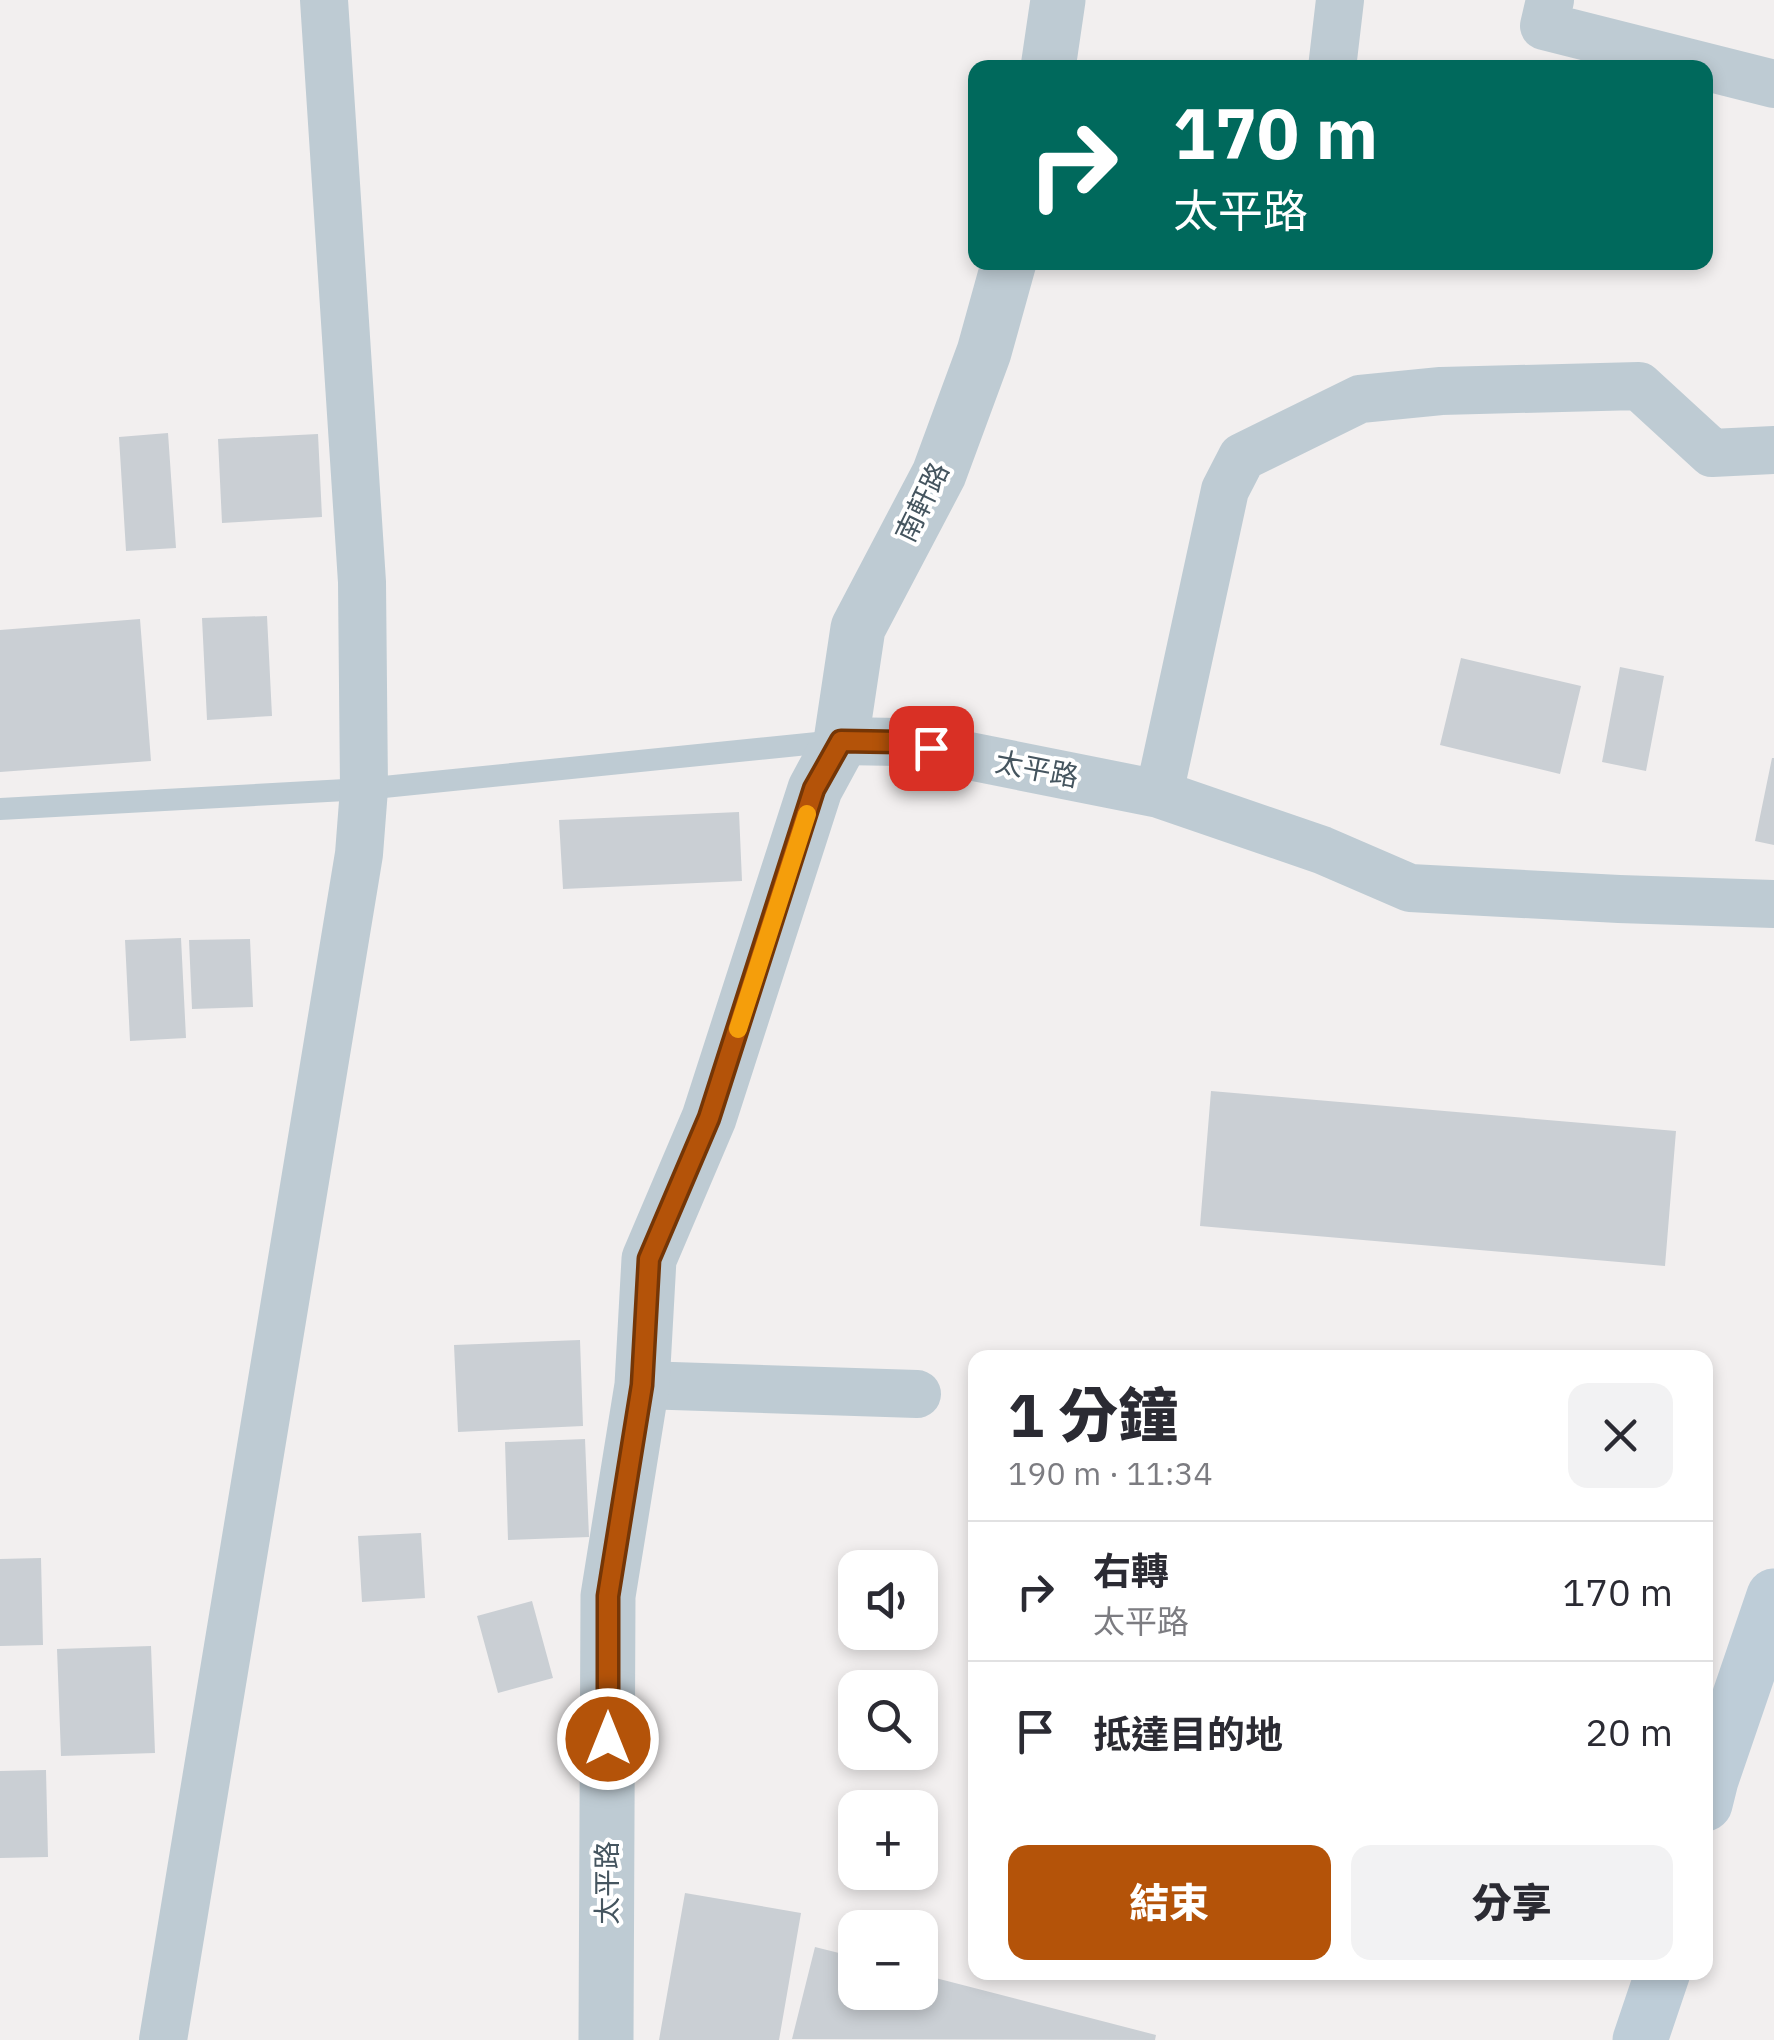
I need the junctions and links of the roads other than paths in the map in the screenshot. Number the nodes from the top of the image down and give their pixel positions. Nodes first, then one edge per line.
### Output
1 (324, 0) edge
2 (1058, 0) edge
3 (1340, 0) edge
4 (1550, 0) edge
5 (1049, 60) edge
6 (1333, 60) edge
7 (1679, 60) edge
8 (1713, 69) edge
9 (1774, 84) edge
10 (1007, 270) edge
11 (1774, 450) edge
12 (841, 741) junction
13 (364, 789) junction
14 (1160, 794) junction
15 (0, 809) edge
16 (1774, 904) edge
17 (642, 1385) junction
18 (917, 1394) dead end
19 (1774, 1596) edge
20 (1713, 1770) edge
21 (1660, 1980) edge
22 (163, 2040) edge
23 (606, 2040) edge
24 (1640, 2040) edge

1 - 13 street
2 - 5 street
3 - 6 street
4 - 7 street
8 - 9 street
10 - 12 street, 南軒路
11 - 14 street
12 - 13 lane
12 - 14 street, 太平路
12 - 17 street, 太平路
13 - 15 lane
13 - 22 street
14 - 16 street, 太平路
17 - 18 street
17 - 23 street, 太平路
19 - 20 main road
21 - 24 main road

